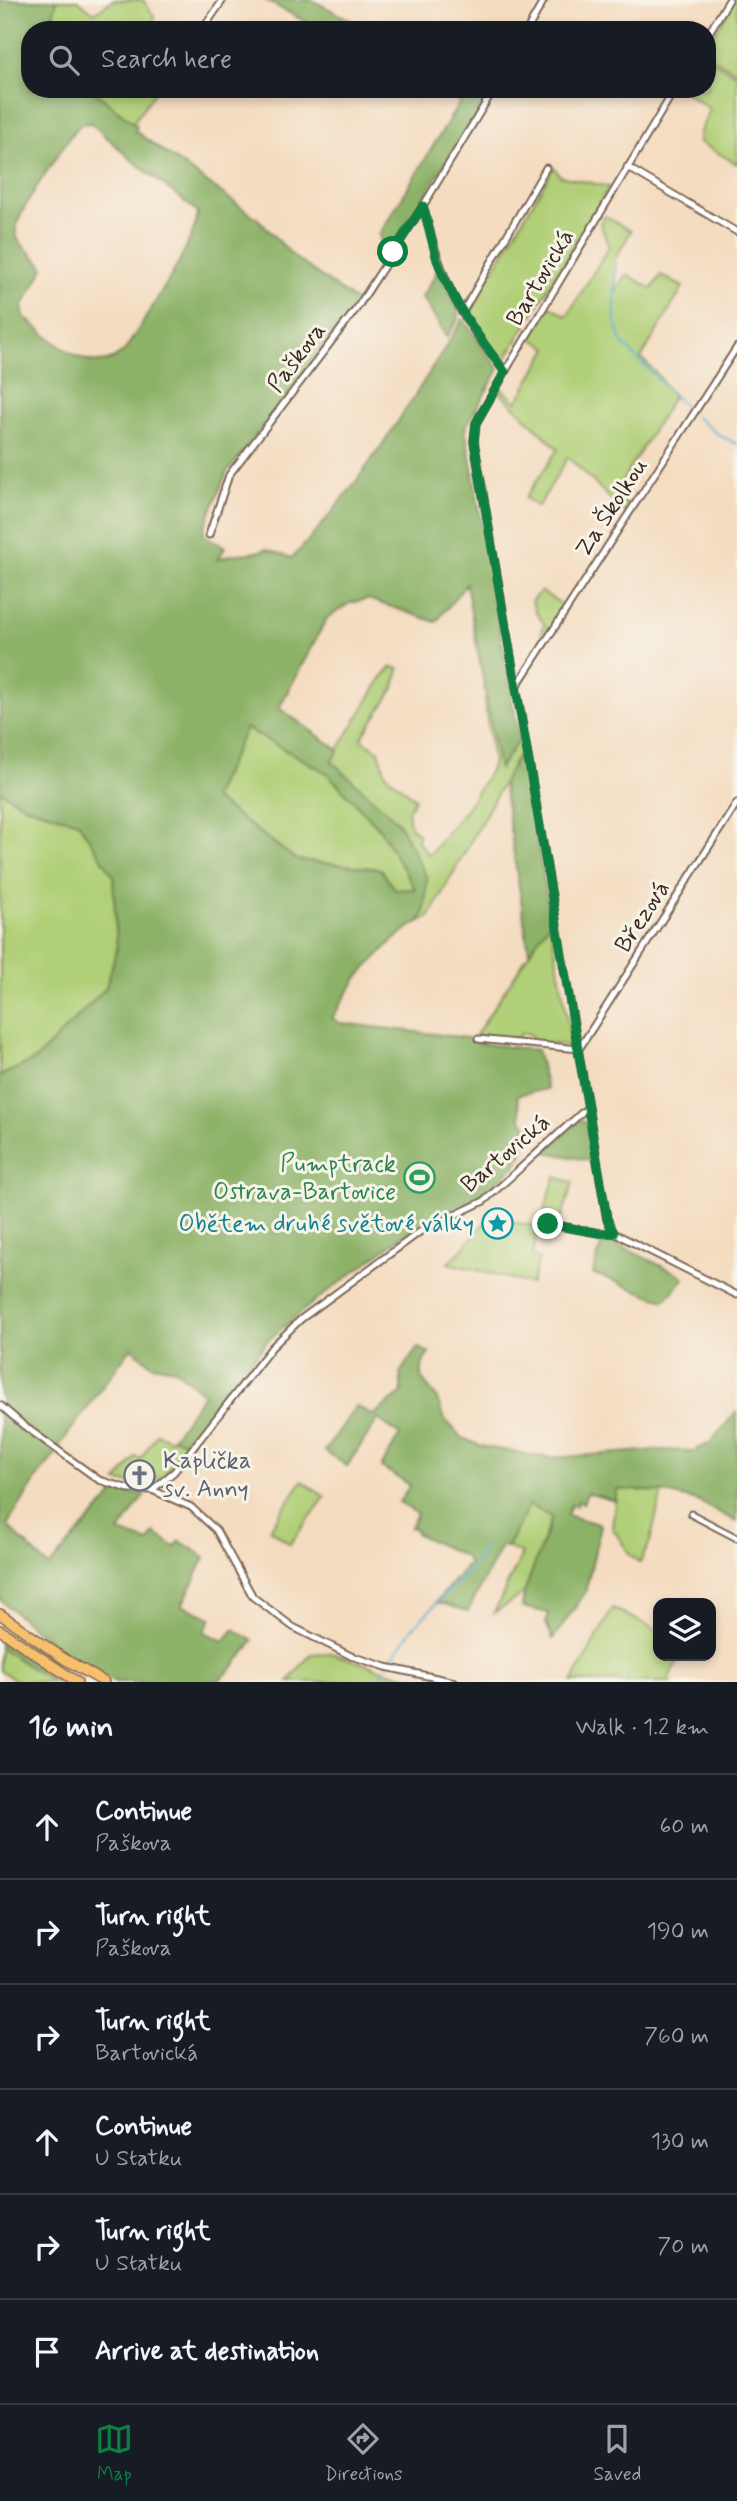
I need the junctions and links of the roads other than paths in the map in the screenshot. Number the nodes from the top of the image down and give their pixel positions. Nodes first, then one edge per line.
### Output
1 (223, 0) edge
2 (544, 0) edge
3 (729, 0) edge
4 (208, 21) edge
5 (532, 21) edge
6 (716, 21) edge
7 (489, 98) edge
8 (669, 98) edge
9 (627, 167) junction
10 (546, 168) dead end
11 (423, 206) junction
12 (737, 232) edge
13 (462, 313) junction
14 (737, 347) edge
15 (505, 372) junction
16 (209, 535) dead end
17 (516, 687) junction
18 (737, 803) edge
19 (478, 1039) dead end
20 (579, 1049) junction
21 (588, 1107) junction
22 (548, 1224) dead end
23 (614, 1233) junction
24 (737, 1295) edge
25 (0, 1405) edge
26 (152, 1490) junction
27 (691, 1514) dead end
28 (737, 1538) edge
29 (0, 1614) edge
30 (0, 1630) edge
31 (77, 1682) edge
32 (104, 1682) edge
33 (455, 1682) edge

1 - 4 street
2 - 5 street
3 - 6 street
7 - 11 street, Paškova
8 - 9 street, Bartovická
9 - 12 street
9 - 15 street, Bartovická
10 - 13 street
11 - 13 street
11 - 16 street, Paškova
13 - 15 street
14 - 17 street, Za Školkou
15 - 17 street, Bartovická
17 - 20 street, Bartovická
18 - 20 street, Březová
19 - 20 street
20 - 21 street, Bartovická
21 - 23 street
21 - 26 street, Bartovická
22 - 23 street
23 - 24 street
25 - 26 street
26 - 33 street
27 - 28 street
29 - 32 highway
30 - 31 highway

